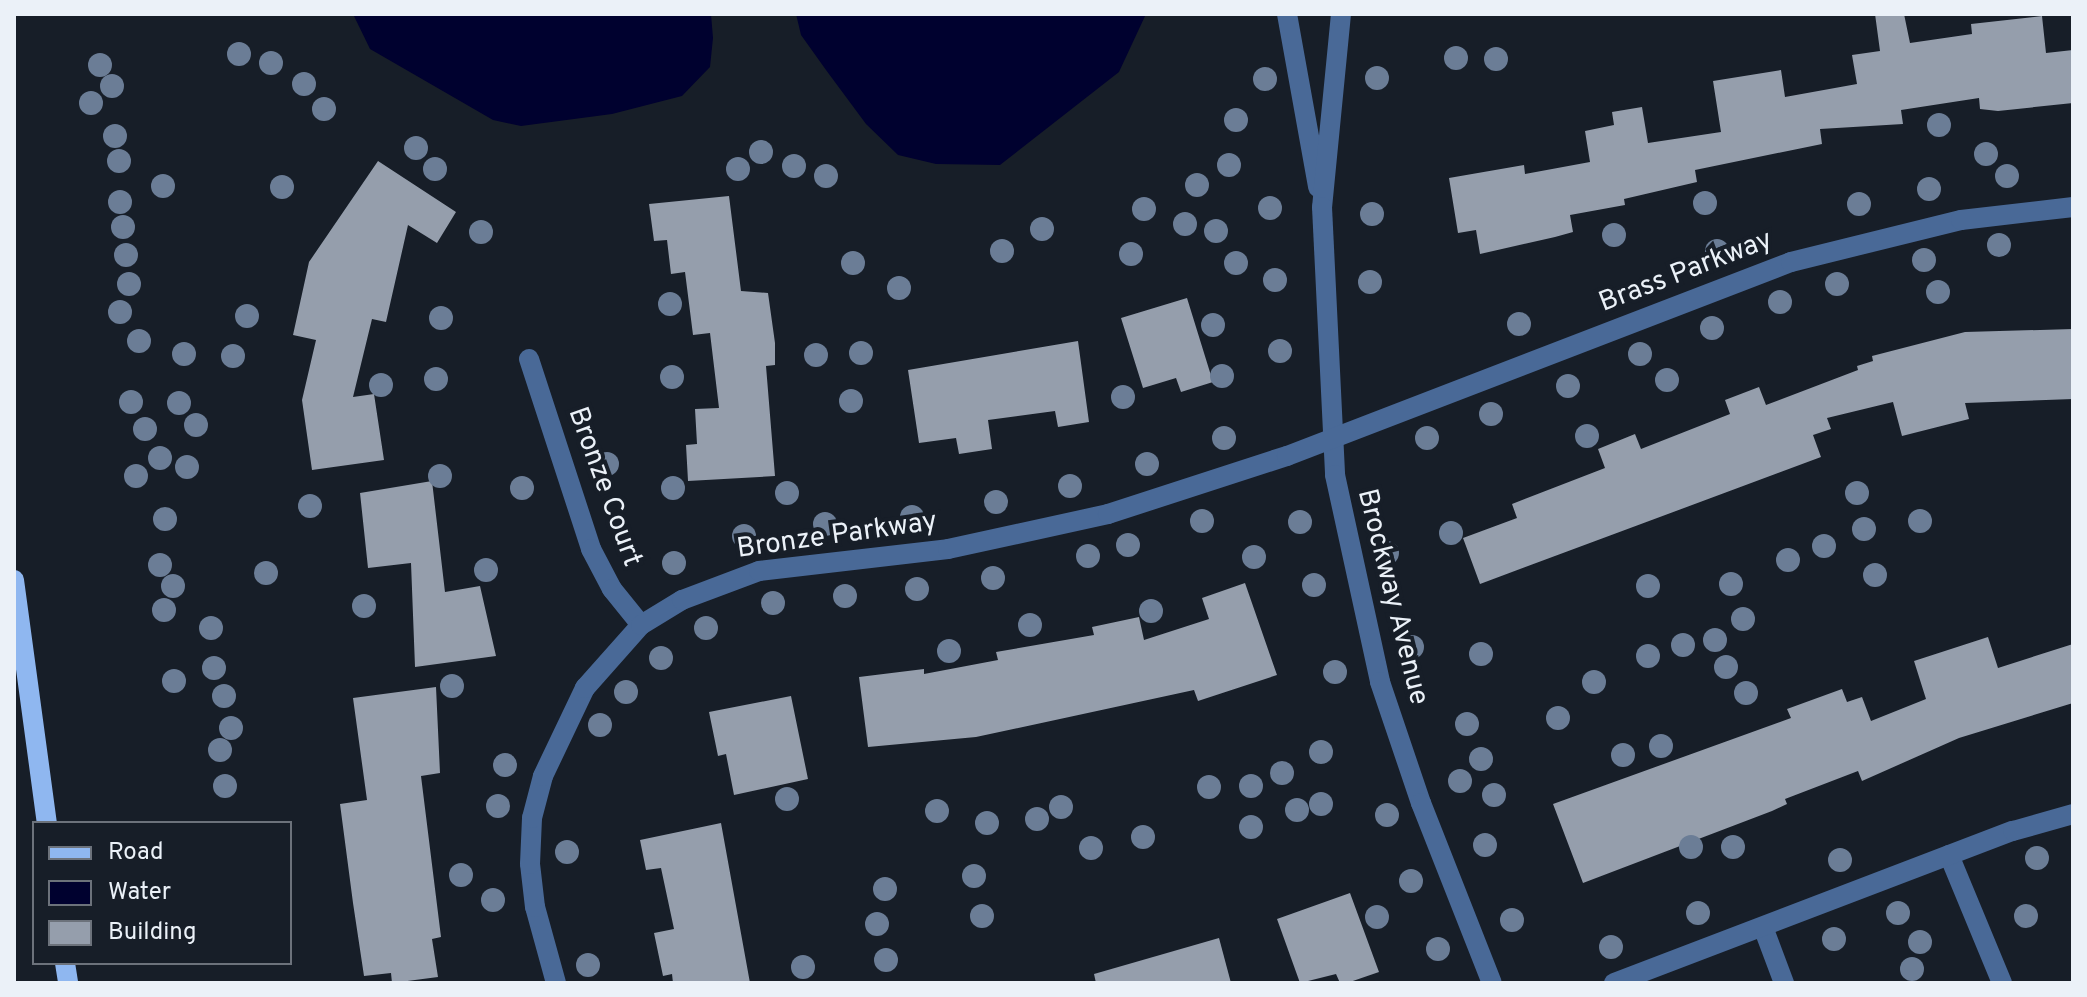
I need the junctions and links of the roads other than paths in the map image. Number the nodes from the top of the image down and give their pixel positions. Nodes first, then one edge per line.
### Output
1 (1287, 14) edge
2 (1341, 14) edge
3 (1322, 207) junction
4 (2073, 207) edge
5 (529, 359) dead end
6 (1333, 437) junction
7 (14, 580) edge
8 (641, 625) junction
9 (2073, 814) edge
10 (47, 821) edge
11 (1949, 855) junction
12 (1763, 927) junction
13 (556, 983) edge
14 (1492, 983) edge
15 (1614, 983) edge
16 (1784, 983) edge
17 (2002, 983) edge

1 - 3 street, Brockway Avenue
2 - 3 street, Brockway Avenue
3 - 6 street, Brockway Avenue
4 - 6 street, Brass Parkway
5 - 8 street, Bronze Court
6 - 8 street, Bronze Parkway
6 - 14 street, Brockway Avenue
7 - 10 main road
8 - 13 street, Bronze Parkway
9 - 11 street
11 - 12 street
11 - 17 street
12 - 15 street
12 - 16 street

